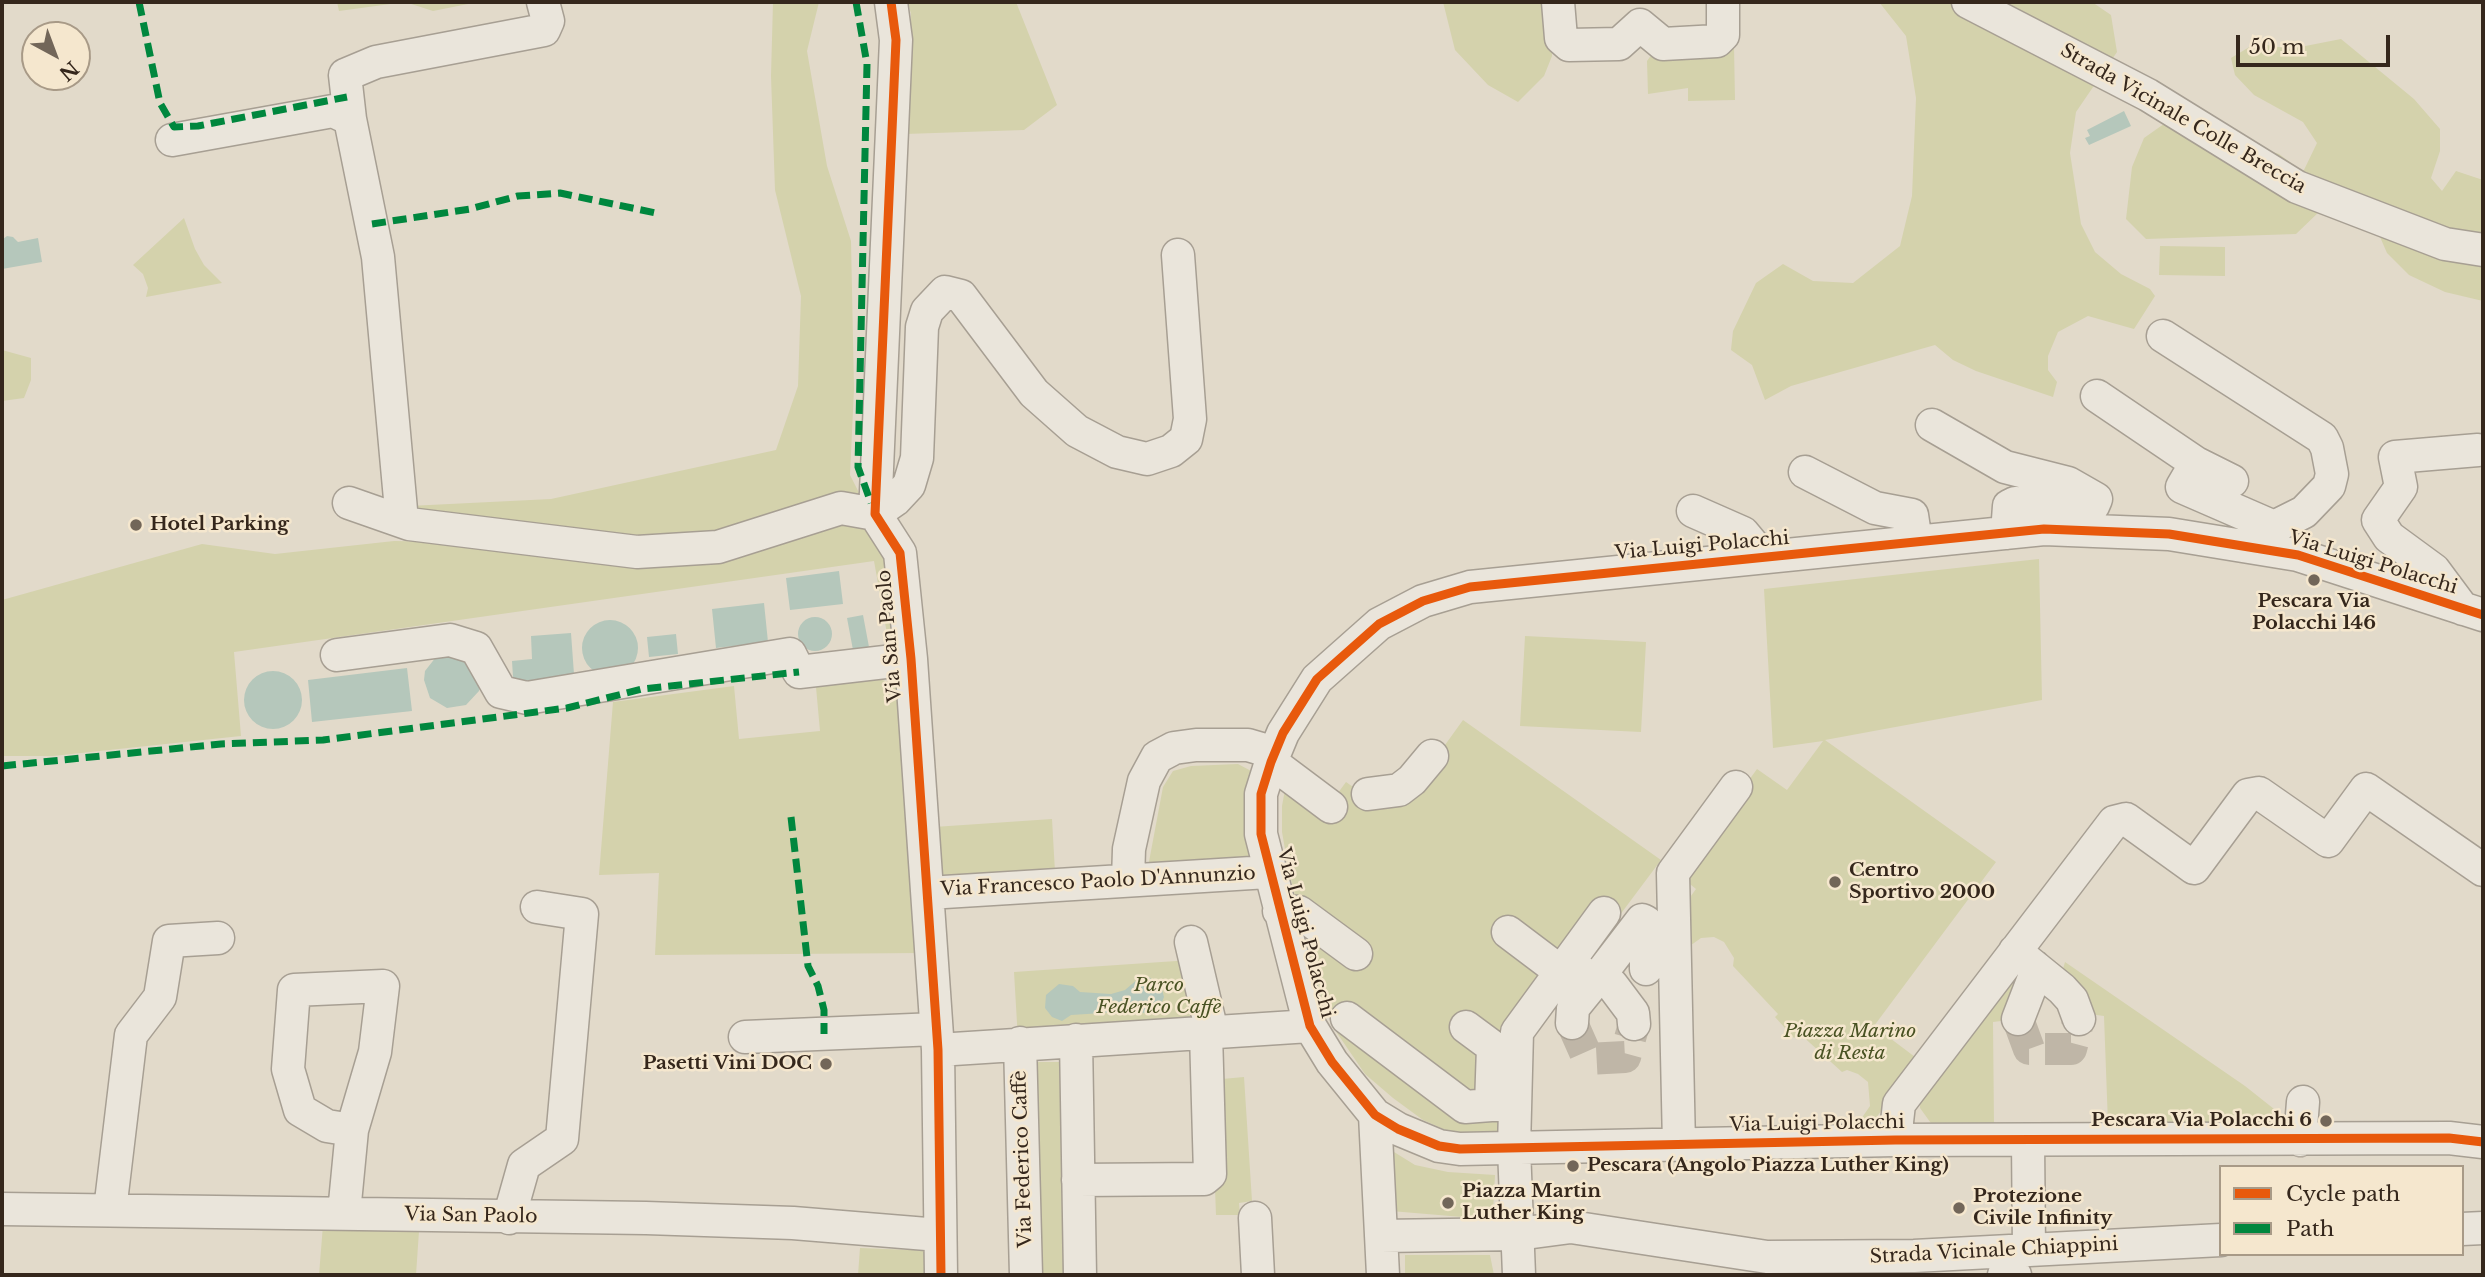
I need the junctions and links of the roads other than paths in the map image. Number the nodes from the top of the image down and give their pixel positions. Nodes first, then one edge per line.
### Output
1 (543, 2) edge
2 (891, 2) edge
3 (1558, 2) edge
4 (1723, 2) edge
5 (1968, 2) edge
6 (350, 119) junction
7 (172, 139) dead end
8 (2483, 250) edge
9 (1178, 255) dead end
10 (2163, 336) dead end
11 (2097, 397) dead end
12 (1932, 425) dead end
13 (2478, 450) dead end
14 (2196, 463) junction
15 (1805, 472) dead end
16 (2232, 481) dead end
17 (1693, 511) dead end
18 (875, 514) junction
19 (2007, 533) junction
20 (2272, 539) junction
21 (1916, 542) junction
22 (1763, 558) junction
23 (2473, 612) edge
24 (337, 655) dead end
25 (911, 659) junction
26 (1432, 756) dead end
27 (1273, 758) junction
28 (1736, 787) dead end
29 (1368, 794) dead end
30 (1331, 807) dead end
31 (2483, 870) edge
32 (1268, 872) junction
33 (1128, 880) junction
34 (928, 892) junction
35 (537, 907) dead end
36 (1279, 911) junction
37 (1597, 923) dead end
38 (1508, 932) dead end
39 (218, 938) dead end
40 (1191, 942) dead end
41 (1619, 950) dead end
42 (1356, 954) dead end
43 (2025, 959) junction
44 (1565, 967) junction
45 (1599, 976) junction
46 (1346, 1018) dead end
47 (2018, 1019) dead end
48 (2079, 1019) dead end
49 (1572, 1023) dead end
50 (1634, 1024) tunnel mouth
51 (1310, 1026) junction
52 (1466, 1027) dead end
53 (1209, 1033) junction
54 (746, 1037) dead end
55 (937, 1039) junction
56 (1076, 1040) junction
57 (1020, 1043) junction
58 (2303, 1102) dead end
59 (1503, 1105) junction
60 (1375, 1115) junction
61 (352, 1130) junction
62 (2449, 1138) junction
63 (1895, 1140) junction
64 (2028, 1140) junction
65 (2300, 1140) junction
66 (2483, 1142) edge
67 (1679, 1145) junction
68 (1514, 1148) junction
69 (2483, 1158) edge
70 (1078, 1180) junction
71 (2, 1209) edge
72 (110, 1210) junction
73 (344, 1213) junction
74 (509, 1218) junction
75 (1255, 1218) dead end
76 (2483, 1227) edge
77 (2464, 1229) edge
78 (1518, 1234) junction
79 (939, 1235) junction
80 (1381, 1237) junction
81 (2219, 1240) edge
82 (1691, 1261) edge
83 (2032, 1262) edge
84 (1767, 1266) edge
85 (1825, 1266) edge
86 (941, 1275) edge
87 (1027, 1275) edge
88 (1080, 1275) edge
89 (1258, 1275) edge
90 (1383, 1275) edge
91 (1519, 1275) edge
92 (2004, 1275) edge

1 - 6 street
2 - 18 street
3 - 4 street
5 - 8 street, Strada Vicinale Colle Breccia
6 - 7 street
6 - 18 street
9 - 18 street
10 - 20 street, Via Luigi Polacchi
11 - 14 street
12 - 19 street
13 - 23 street, Via Luigi Polacchi
14 - 16 street
14 - 20 street, Via Luigi Polacchi
15 - 21 street
17 - 22 street, Via Luigi Polacchi
18 - 25 street, Via San Paolo
19 - 20 street, Via Luigi Polacchi
19 - 21 street, Via Luigi Polacchi
20 - 23 street, Via Luigi Polacchi
21 - 22 street, Via Luigi Polacchi
22 - 27 street, Via Luigi Polacchi
24 - 25 street
25 - 34 street, Via San Paolo
26 - 29 street
27 - 30 street
27 - 32 street, Via Luigi Polacchi
27 - 33 street
28 - 67 street
31 - 43 street, Via Luigi Polacchi
32 - 33 street, Via Francesco Paolo D'Annunzio
32 - 36 street, Via Luigi Polacchi
33 - 34 street, Via Francesco Paolo D'Annunzio
34 - 55 street, Via San Paolo
35 - 74 street
36 - 42 street
36 - 51 street, Via Luigi Polacchi
37 - 44 street
38 - 44 street
39 - 72 street
40 - 53 street
41 - 45 street
43 - 47 street
43 - 48 street
43 - 63 street, Via Luigi Polacchi
44 - 45 street
44 - 59 street
45 - 49 street
45 - 50 street
46 - 59 street
51 - 53 street, Via Federico Caffè
51 - 60 street, Via Luigi Polacchi
52 - 59 street
53 - 56 street, Via Federico Caffè
53 - 70 street
54 - 55 street, Via Federico Caffè
55 - 57 street, Via Federico Caffè
55 - 79 street, Via San Paolo
56 - 57 street, Via Federico Caffè
56 - 70 street
57 - 87 street, Via Federico Caffè
58 - 65 street
59 - 68 street
60 - 68 street, Via Luigi Polacchi
60 - 80 street
61 - 61 street
61 - 73 street
62 - 65 street, Via Luigi Polacchi
62 - 66 street, Via Luigi Polacchi
62 - 69 street
63 - 64 street, Via Luigi Polacchi
63 - 67 street, Via Luigi Polacchi
64 - 65 street, Via Luigi Polacchi
64 - 83 street
67 - 68 street, Via Luigi Polacchi
68 - 78 street
70 - 88 street
71 - 72 street, Via San Paolo
72 - 73 street, Via San Paolo
73 - 74 street, Via San Paolo
74 - 79 street, Via San Paolo
75 - 89 street
76 - 77 street
78 - 80 street
78 - 82 street, Strada Vicinale Chiappini
78 - 91 street
79 - 86 street, Via San Paolo
80 - 90 street
81 - 83 street, Strada Vicinale Chiappini
82 - 84 street, Strada Vicinale Chiappini
83 - 85 street, Strada Vicinale Chiappini
83 - 92 street
84 - 85 street, Strada Vicinale Chiappini

